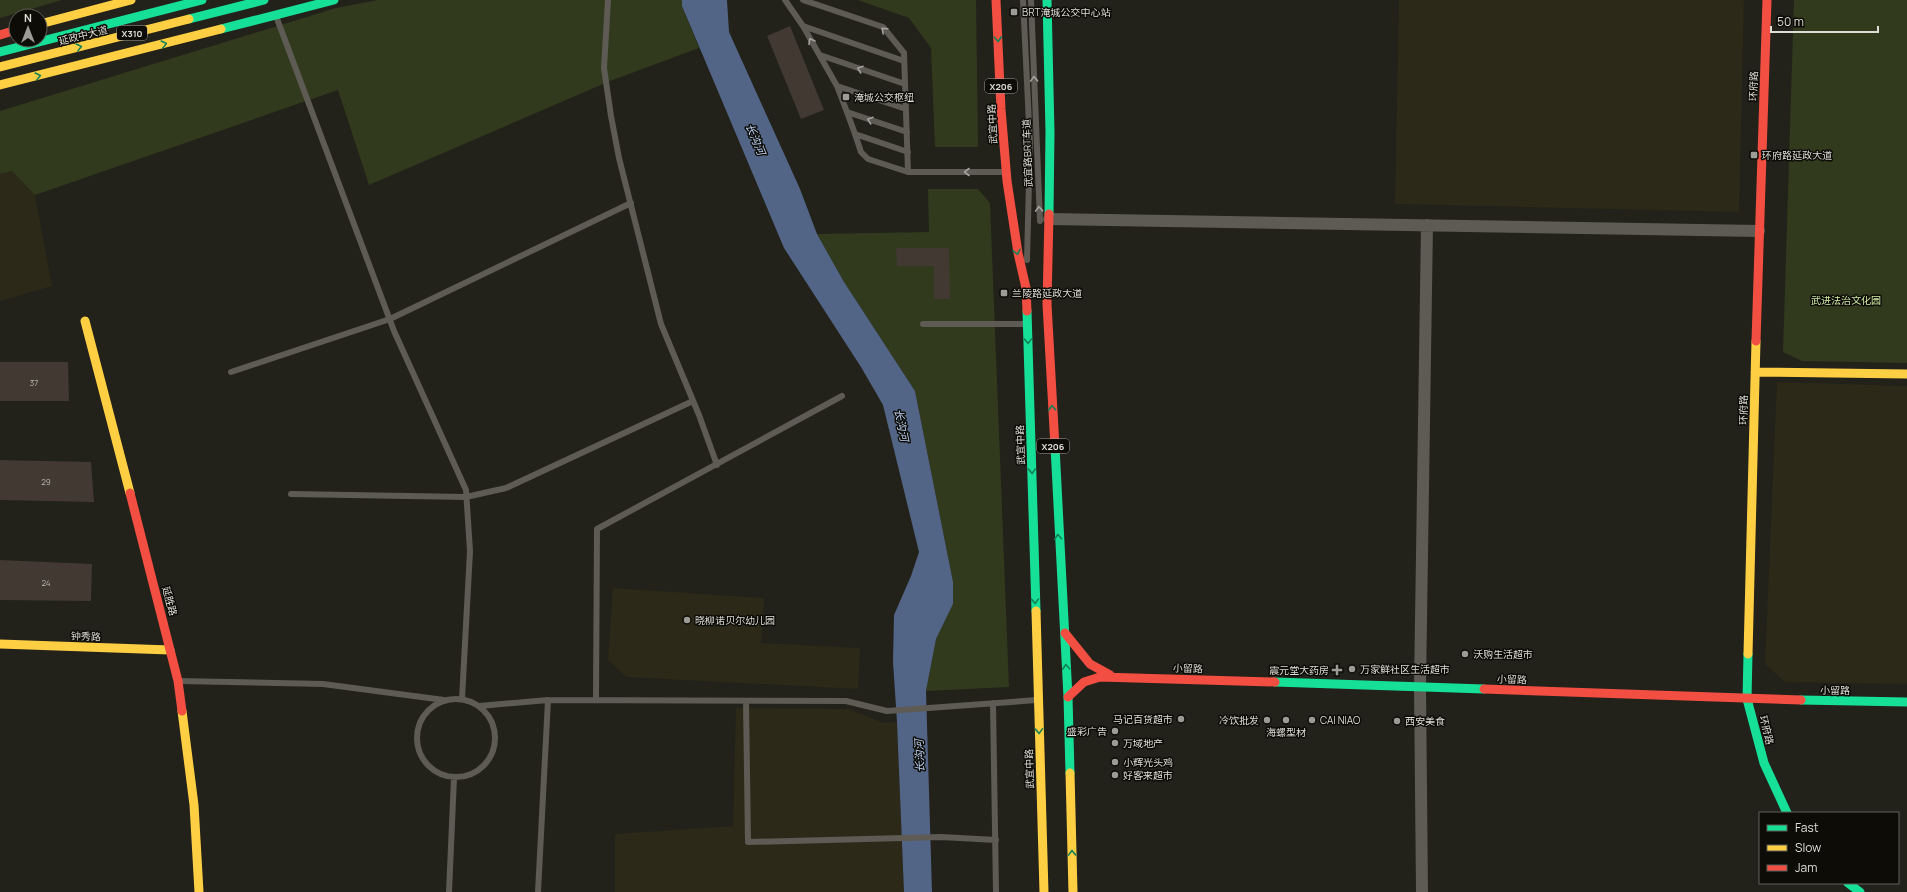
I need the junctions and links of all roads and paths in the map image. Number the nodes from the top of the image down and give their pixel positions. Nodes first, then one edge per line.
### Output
1 (131, 0) edge
2 (202, 0) edge
3 (264, 0) edge
4 (334, 0) edge
5 (608, 0) edge
6 (785, 0) edge
7 (804, 0) edge
8 (996, 0) edge
9 (1023, 0) edge
10 (1031, 0) edge
11 (1047, 0) edge
12 (1767, 0) edge
13 (250, 10) edge
14 (276, 15) junction
15 (48, 22) edge
16 (205, 24) junction
17 (803, 26) junction
18 (0, 52) edge
19 (820, 55) junction
20 (904, 62) junction
21 (0, 67) edge
22 (905, 84) junction
23 (0, 85) edge
24 (838, 86) junction
25 (906, 109) junction
26 (847, 112) junction
27 (907, 132) junction
28 (855, 134) junction
29 (908, 152) junction
30 (908, 172) junction
31 (1006, 172) junction
32 (630, 203) junction
33 (1045, 223) junction
34 (1427, 225) junction
35 (1759, 231) junction
36 (1041, 250) dead end
37 (1026, 288) junction
38 (1047, 304) junction
39 (390, 319) junction
40 (85, 321) dead end
41 (923, 324) dead end
42 (1028, 324) junction
43 (231, 372) dead end
44 (1755, 372) junction
45 (1907, 374) edge
46 (842, 396) dead end
47 (693, 401) junction
48 (717, 465) junction
49 (291, 494) dead end
50 (466, 497) junction
51 (1064, 633) junction
52 (0, 644) edge
53 (170, 650) junction
54 (1116, 677) junction
55 (178, 681) junction
56 (1420, 686) junction
57 (1068, 697) junction
58 (462, 699) junction
59 (1747, 699) junction
60 (444, 700) junction
61 (548, 700) junction
62 (596, 700) junction
63 (1038, 700) junction
64 (746, 701) junction
65 (1907, 702) edge
66 (993, 703) junction
67 (479, 706) junction
68 (454, 778) junction
69 (1787, 812) edge
70 (996, 840) junction
71 (1849, 884) edge
72 (199, 892) edge
73 (449, 892) edge
74 (538, 892) edge
75 (996, 892) edge
76 (1044, 892) edge
77 (1073, 892) edge
78 (1422, 892) edge
79 (1860, 892) edge

1 - 15 street
2 - 16 lane
2 - 18 street, 延政中大道 / X310
3 - 13 street, 延政中大道 / X310
4 - 14 street
5 - 32 lane
6 - 17 lane
20 -> 7 lane
8 -> 31 street, 武宜中路 / X206
9 - 37 lane, 武宜路BRT车道
33 -> 10 lane, 武宜路BRT车道
11 - 33 street, X206
12 - 35 street, 环府路
13 - 14 street
13 - 16 street, 延政中大道 / X310
13 - 16 street
14 - 39 lane
21 -> 16 street, 延政中大道 / X310
23 -> 16 street
19 -> 17 lane
17 - 20 lane
22 -> 19 lane
19 - 24 lane
20 - 22 lane
22 - 25 lane
24 - 25 lane
24 - 26 lane
25 - 27 lane
27 -> 26 lane
26 - 28 lane
27 - 29 lane
28 - 29 lane
28 - 30 lane
29 - 30 lane
31 -> 30 lane
31 -> 37 street, 武宜中路 / X206
32 - 39 lane
32 - 47 lane
33 - 34 street
33 - 38 street, X206
34 - 35 street
34 - 56 street
35 - 44 street, 环府路
36 - 38 lane
37 - 42 street, 武宜中路 / X206
51 -> 38 street, X206
39 - 43 lane
39 - 50 lane
40 - 53 street, 延胜路
41 - 42 lane
42 -> 63 street, 武宜中路 / X206
44 - 45 street
44 - 59 street, 环府路
46 - 48 lane
47 - 48 lane
47 - 50 lane
48 - 62 lane
49 - 50 lane
50 - 58 lane
51 - 54 street, 小留路
57 -> 51 street, X206
52 - 53 street, 钟秀路
53 - 55 street, 延胜路
54 - 56 street, 小留路
54 - 57 street, 小留路
55 - 60 lane
55 - 72 street, 延胜路
56 - 59 street, 小留路
56 - 78 street
77 -> 57 street, X206
58 - 60 lane
58 - 67 lane
59 - 65 street, 小留路
59 - 69 street, 环府路
60 - 68 lane
61 - 62 lane
61 - 67 lane
61 - 74 lane
62 - 64 lane
63 - 66 lane
63 -> 76 street, 武宜中路 / X206
64 - 66 lane
64 - 70 lane
66 - 70 lane
67 - 68 lane
68 - 73 lane
70 - 75 lane
71 - 79 street

